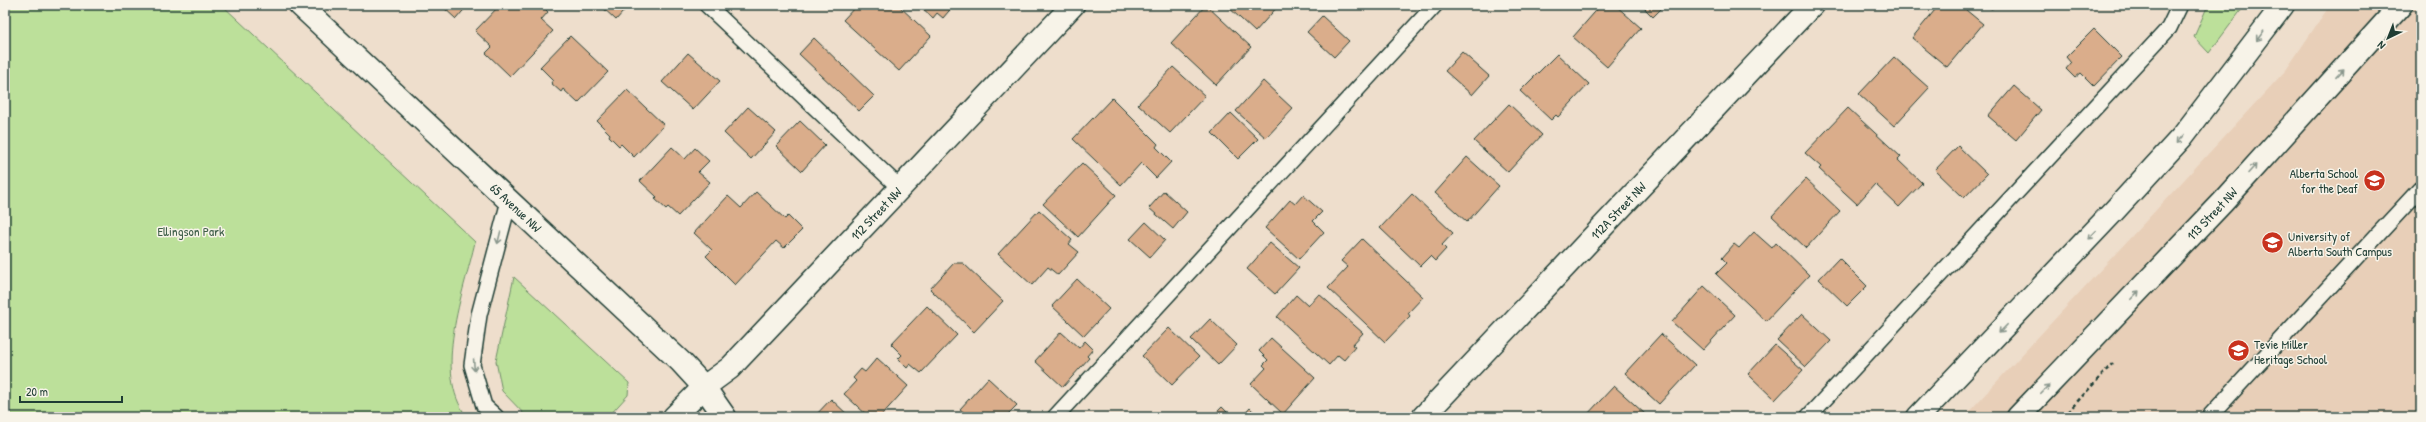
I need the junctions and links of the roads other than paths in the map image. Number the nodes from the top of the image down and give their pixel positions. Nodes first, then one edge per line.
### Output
1 (300, 5) edge
2 (707, 5) edge
3 (1073, 5) edge
4 (1435, 5) edge
5 (1812, 5) edge
6 (2180, 5) edge
7 (2284, 5) edge
8 (2401, 5) edge
9 (2421, 188) edge
10 (901, 189) junction
11 (509, 201) junction
12 (704, 387) junction
13 (496, 417) edge
14 (674, 417) edge
15 (725, 417) edge
16 (1055, 417) edge
17 (1424, 417) edge
18 (1808, 417) edge
19 (1918, 417) edge
20 (2018, 417) edge
21 (2209, 417) edge

1 - 11 street, 65 Avenue NW
2 - 10 lane
3 - 10 street, 112 Street NW
4 - 16 lane
5 - 17 street, 112A Street NW
6 - 18 lane
7 -> 19 street
20 -> 8 street, 113 Street NW
9 - 21 lane
10 - 12 street, 112 Street NW
11 - 12 street, 65 Avenue NW
11 -> 13 lane
12 - 14 street, 112 Street NW
12 - 15 street, 65 Avenue NW

